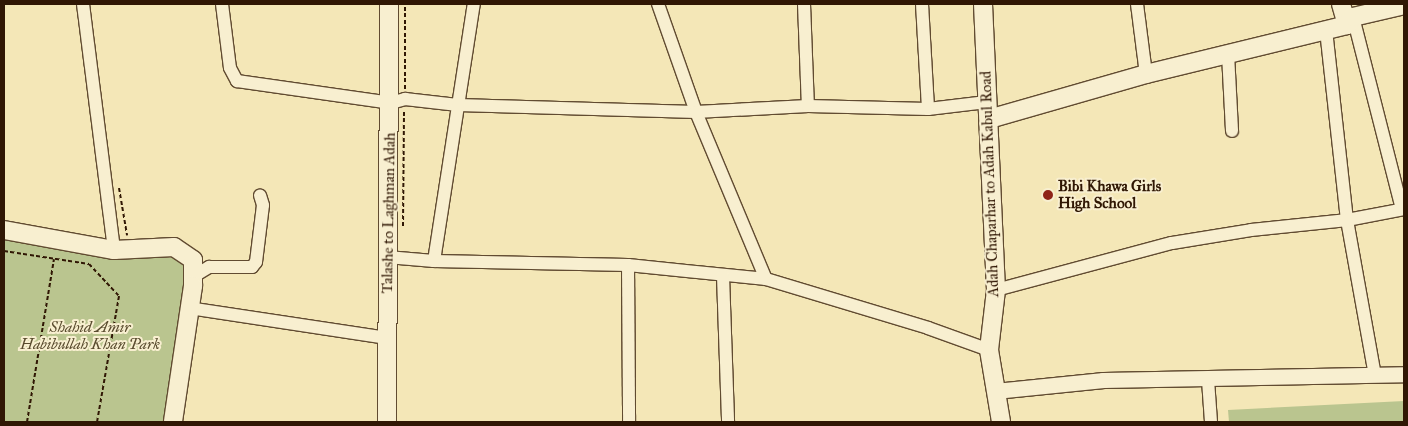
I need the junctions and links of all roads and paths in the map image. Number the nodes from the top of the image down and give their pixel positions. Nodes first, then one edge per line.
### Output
1 (82, 4) edge
2 (222, 4) edge
3 (389, 4) edge
4 (405, 4) edge
5 (474, 4) edge
6 (658, 4) edge
7 (804, 4) edge
8 (922, 4) edge
9 (983, 4) edge
10 (1137, 4) edge
11 (1404, 5) edge
12 (1347, 15) edge
13 (1326, 30) junction
14 (1228, 54) junction
15 (1146, 74) junction
16 (398, 101) junction
17 (458, 105) junction
18 (808, 106) junction
19 (928, 109) junction
20 (988, 111) junction
21 (696, 112) junction
22 (1232, 131) dead end
23 (118, 182) dead end
24 (260, 195) dead end
25 (1403, 209) edge
26 (1347, 220) junction
27 (4, 230) edge
28 (403, 231) dead end
29 (128, 237) dead end
30 (114, 250) junction
31 (4, 251) edge
32 (387, 257) junction
33 (54, 259) junction
34 (193, 260) junction
35 (434, 261) junction
36 (628, 265) junction
37 (723, 276) junction
38 (766, 278) junction
39 (996, 290) junction
40 (189, 308) junction
41 (388, 338) junction
42 (990, 350) junction
43 (1404, 374) edge
44 (1374, 376) junction
45 (1208, 380) junction
46 (995, 391) junction
47 (28, 422) edge
48 (97, 422) edge
49 (173, 422) edge
50 (387, 422) edge
51 (629, 422) edge
52 (728, 422) edge
53 (1001, 422) edge
54 (1211, 422) edge

1 - 30 street
2 - 16 street
3 - 16 main road, Talashe to Laghman Adah
4 - 16 path
5 - 17 street
6 - 21 street
7 - 18 street
8 - 19 street
9 - 20 main road, Adah Chaparhar to Adah Kabul Road
10 - 15 street
11 - 12 main road
12 - 13 main road
12 - 25 street
13 - 14 main road
13 - 26 street
14 - 15 main road
14 - 22 street
15 - 20 main road
16 - 17 street
16 - 28 path
16 - 32 main road, Talashe to Laghman Adah
17 - 21 street
17 - 35 street
18 - 19 street
18 - 21 street
19 - 20 street
20 - 39 main road, Adah Chaparhar to Adah Kabul Road
21 - 38 street
23 - 29 path
24 - 34 street
25 - 26 street
26 - 39 street
26 - 44 street
27 - 30 main road
30 - 34 main road
31 - 33 path
32 - 35 street
32 - 41 main road, Talashe to Laghman Adah
33 - 47 path
33 - 48 path
34 - 40 main road
35 - 36 street
36 - 37 street
36 - 51 street
37 - 38 street
37 - 52 street
38 - 42 street
39 - 42 main road, Adah Chaparhar to Adah Kabul Road
40 - 41 street
40 - 49 main road
41 - 50 main road, Talashe to Laghman Adah
42 - 46 main road, Adah Chaparhar to Adah Kabul Road
43 - 44 street
44 - 45 street
45 - 46 street
45 - 54 street
46 - 53 main road, Adah Chaparhar to Adah Kabul Road

